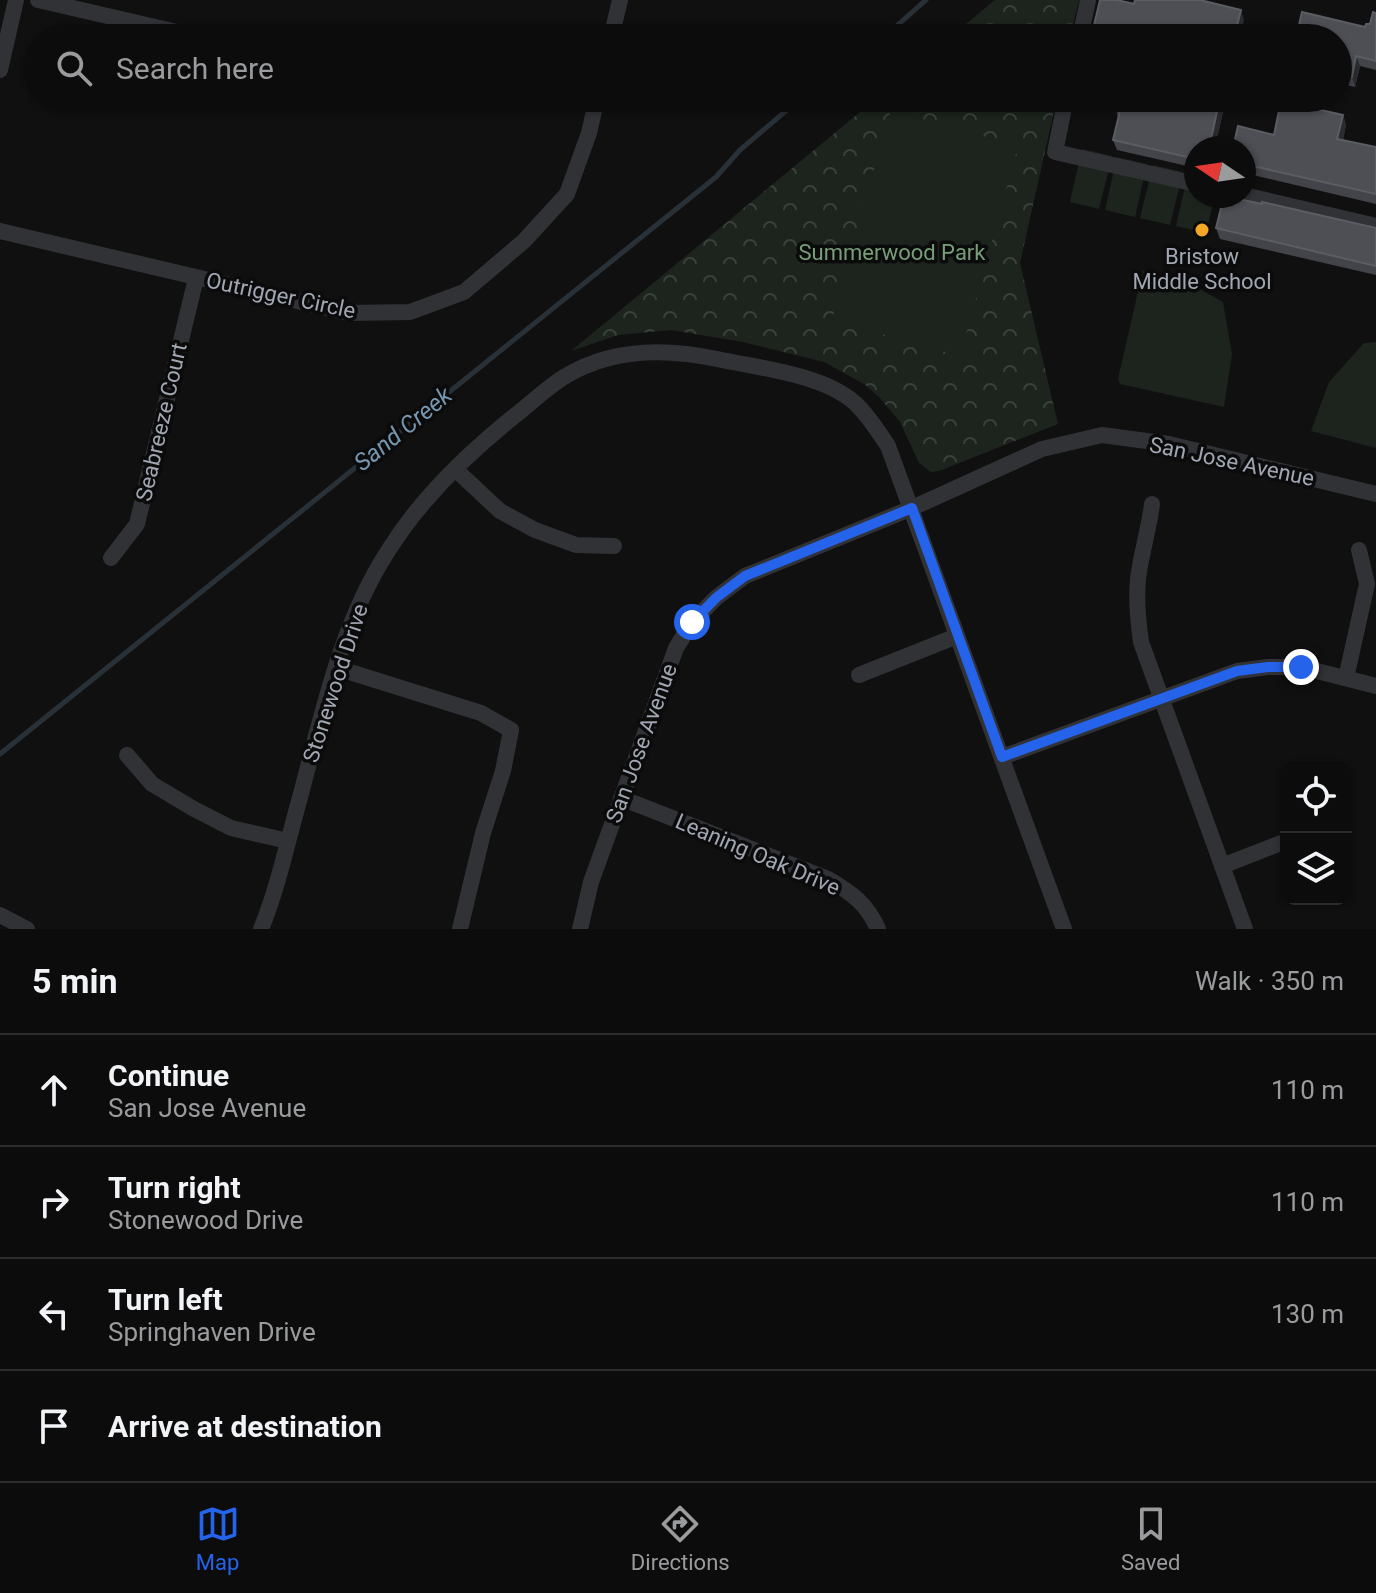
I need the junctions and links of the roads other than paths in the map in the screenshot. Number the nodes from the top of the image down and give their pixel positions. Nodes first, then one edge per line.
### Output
1 (16, 0) edge
2 (38, 0) edge
3 (620, 0) edge
4 (1088, 0) edge
5 (142, 24) edge
6 (614, 24) edge
7 (1083, 24) edge
8 (0, 70) edge
9 (594, 112) edge
10 (1063, 112) edge
11 (1184, 181) edge
12 (1256, 198) edge
13 (1376, 226) edge
14 (0, 231) edge
15 (196, 278) junction
16 (455, 469) junction
17 (1376, 494) edge
18 (1152, 504) dead end
19 (912, 508) junction
20 (614, 546) dead end
21 (1359, 550) dead end
22 (111, 558) dead end
23 (957, 636) junction
24 (337, 668) junction
25 (859, 675) dead end
26 (1346, 678) junction
27 (1376, 686) edge
28 (1161, 701) junction
29 (127, 755) dead end
30 (1002, 757) junction
31 (621, 798) junction
32 (288, 841) junction
33 (1280, 843) edge
34 (1222, 866) junction
35 (0, 915) edge
36 (27, 929) edge
37 (261, 929) edge
38 (460, 929) edge
39 (580, 929) edge
40 (878, 929) edge
41 (1064, 929) edge
42 (1245, 929) edge

1 - 8 street
2 - 5 street
3 - 6 street
4 - 7 street
9 - 15 street, Outrigger Circle
10 - 11 street
12 - 13 street
14 - 15 street, Outrigger Circle
15 - 22 street, Seabreeze Court
16 - 19 street, Stonewood Drive
16 - 20 street
16 - 24 street, Stonewood Drive
17 - 19 street, San Jose Avenue
18 - 28 street
19 - 23 street, Stonewood Drive
19 - 31 street, San Jose Avenue
21 - 26 street
23 - 25 street
23 - 30 street, Stonewood Drive
24 - 32 street, Stonewood Drive
24 - 38 street
26 - 27 street
26 - 28 street
28 - 30 street
28 - 34 street
29 - 32 street
30 - 41 street, Stonewood Drive
31 - 39 street, San Jose Avenue
31 - 40 street, Leaning Oak Drive
32 - 37 street, Stonewood Drive
33 - 34 street
34 - 42 street
35 - 36 street

